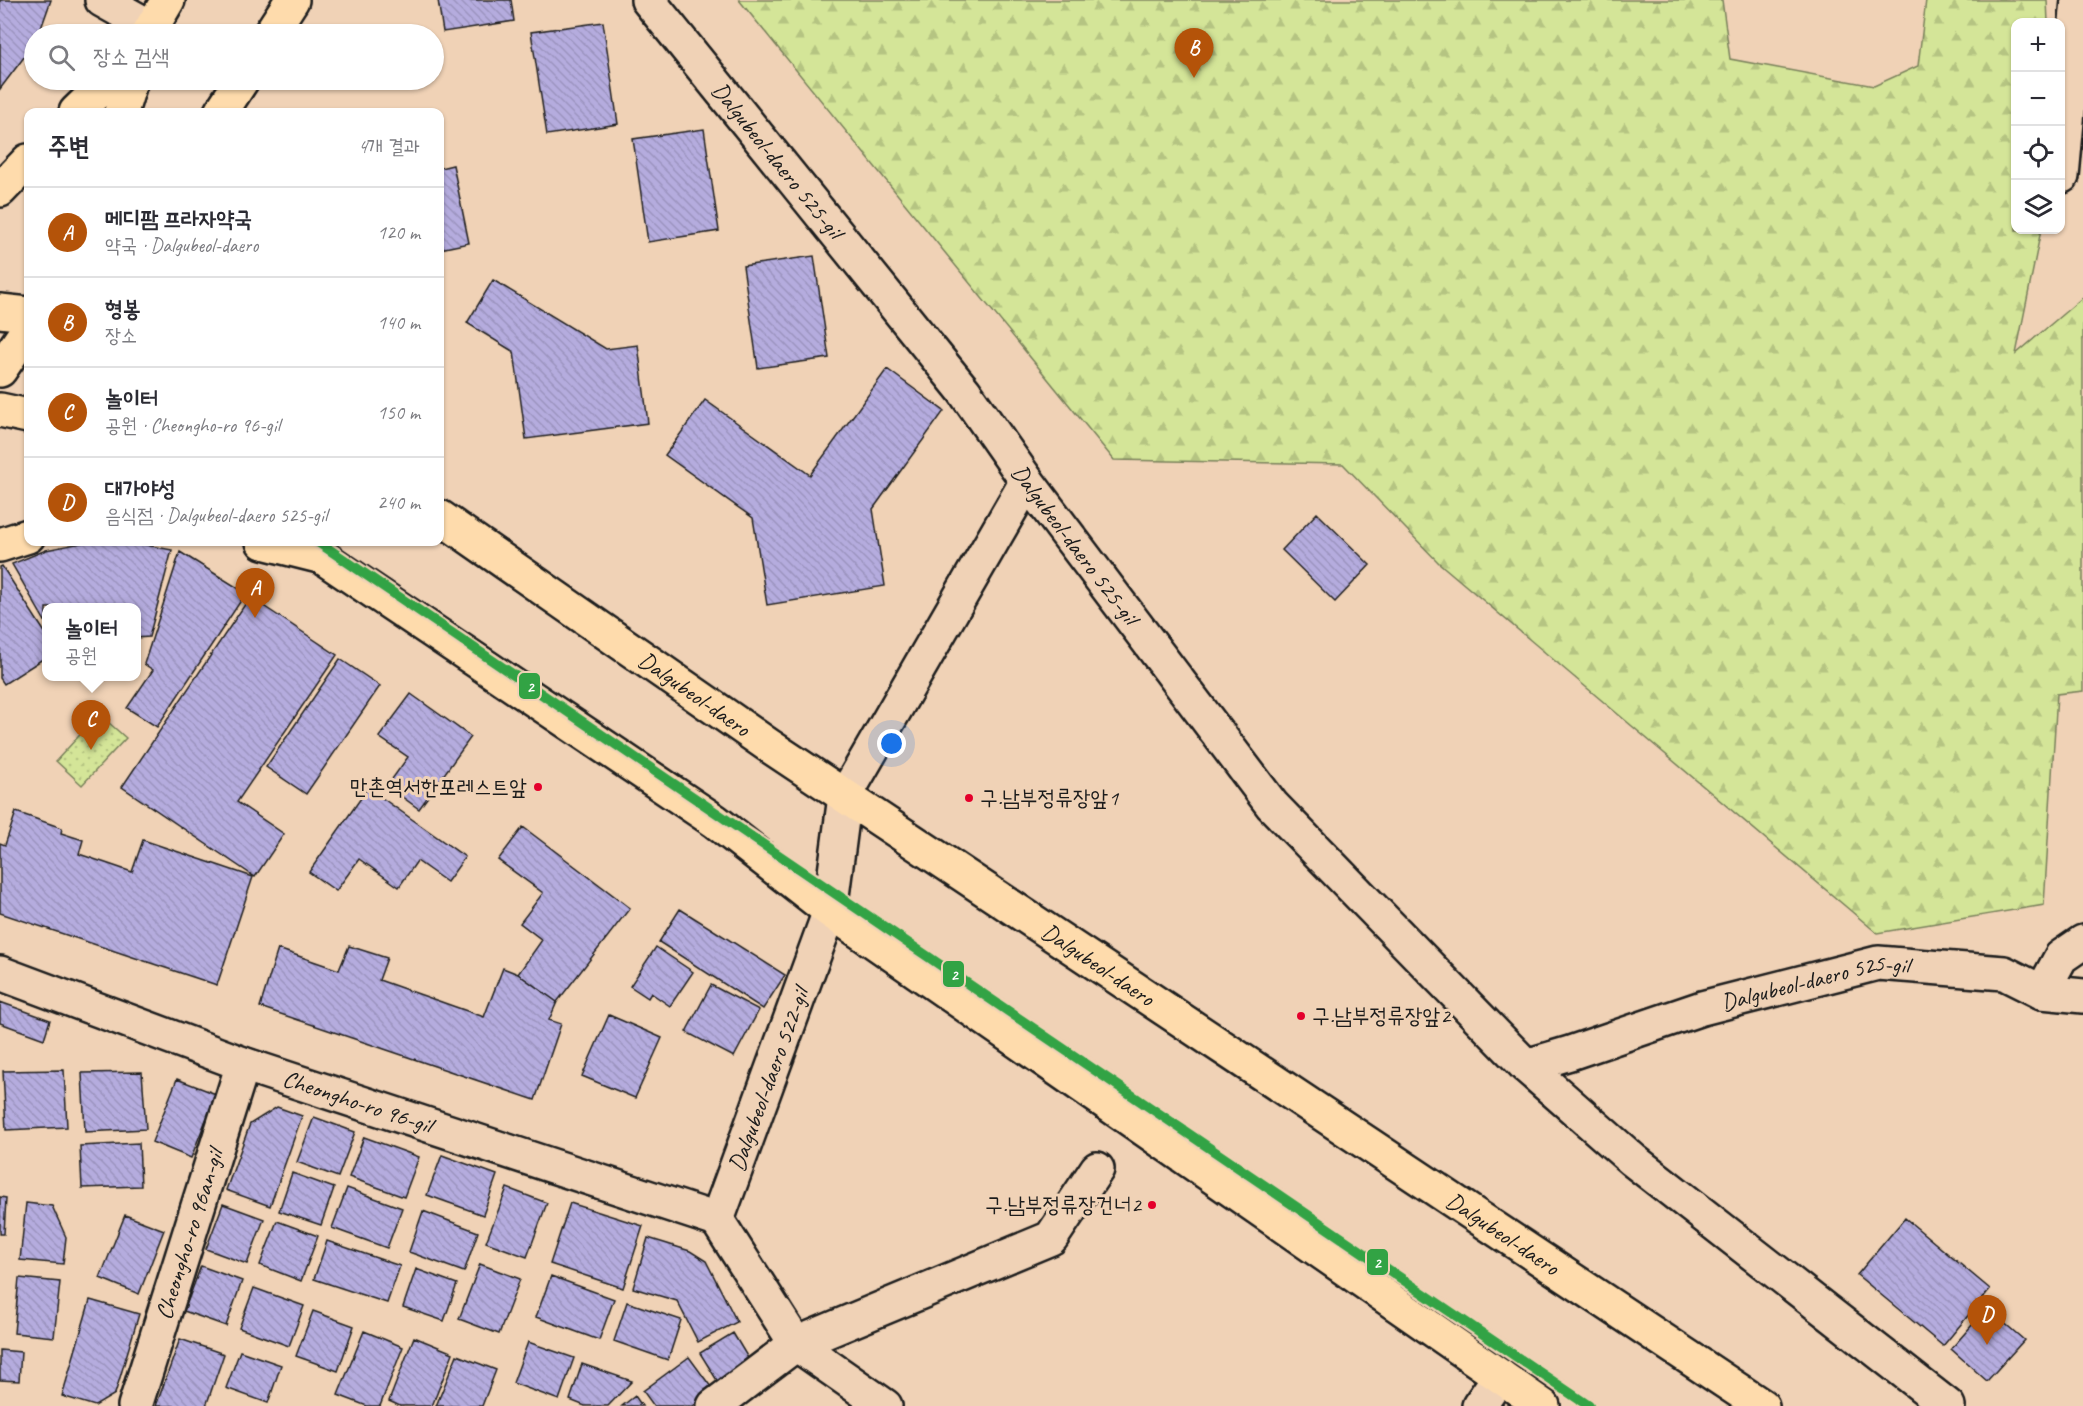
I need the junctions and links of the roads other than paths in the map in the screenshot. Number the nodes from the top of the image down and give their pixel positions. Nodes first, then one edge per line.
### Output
1 (102, 0) edge
2 (168, 0) edge
3 (292, 0) edge
4 (648, 0) edge
5 (2078, 0) edge
6 (139, 24) edge
7 (154, 24) edge
8 (276, 24) edge
9 (99, 90) edge
10 (128, 90) edge
11 (236, 90) edge
12 (80, 108) edge
13 (122, 108) edge
14 (224, 108) edge
15 (2065, 143) edge
16 (24, 165) edge
17 (0, 190) edge
18 (0, 311) edge
19 (24, 314) edge
20 (24, 335) edge
21 (0, 370) edge
22 (0, 410) edge
23 (24, 415) edge
24 (1027, 481) junction
25 (444, 520) edge
26 (24, 537) edge
27 (0, 545) edge
28 (290, 546) edge
29 (311, 549) edge
30 (845, 796) junction
31 (830, 911) junction
32 (2083, 942) edge
33 (0, 973) edge
34 (2042, 992) junction
35 (2083, 996) edge
36 (243, 1064) junction
37 (1526, 1066) junction
38 (1097, 1169) dead end
39 (717, 1220) junction
40 (796, 1344) junction
41 (1500, 1376) junction
42 (135, 1406) edge
43 (714, 1406) edge
44 (885, 1406) edge
45 (1479, 1406) edge
46 (1543, 1406) edge
47 (1762, 1406) edge
48 (1948, 1406) edge

1 - 6 street
2 - 7 main road
3 - 8 main road
4 - 24 street, Dalgubeol-daero 525-gil
5 - 15 street
9 - 12 main road
10 - 13 main road
11 - 14 main road
16 - 17 main road
18 - 19 main road
20 - 21 main road
22 - 23 main road
24 - 30 street
24 - 37 street, Dalgubeol-daero 525-gil
25 - 30 main road, Dalgubeol-daero
26 - 27 main road
28 - 29 main road
29 - 31 main road
30 - 31 street, Dalgubeol-daero 522-gil
30 - 47 main road, Dalgubeol-daero
31 - 39 street, Dalgubeol-daero 522-gil
31 - 41 main road
32 - 34 street
33 - 36 street, Cheongho-ro 96-gil
34 - 35 street
34 - 37 street, Dalgubeol-daero 525-gil
36 - 39 street, Cheongho-ro 96-gil
36 - 42 street, Cheongho-ro 96an-gil
37 - 48 street, Dalgubeol-daero 525-gil
38 - 40 street
39 - 40 street
40 - 43 street
40 - 44 street
41 - 45 street
41 - 46 main road

